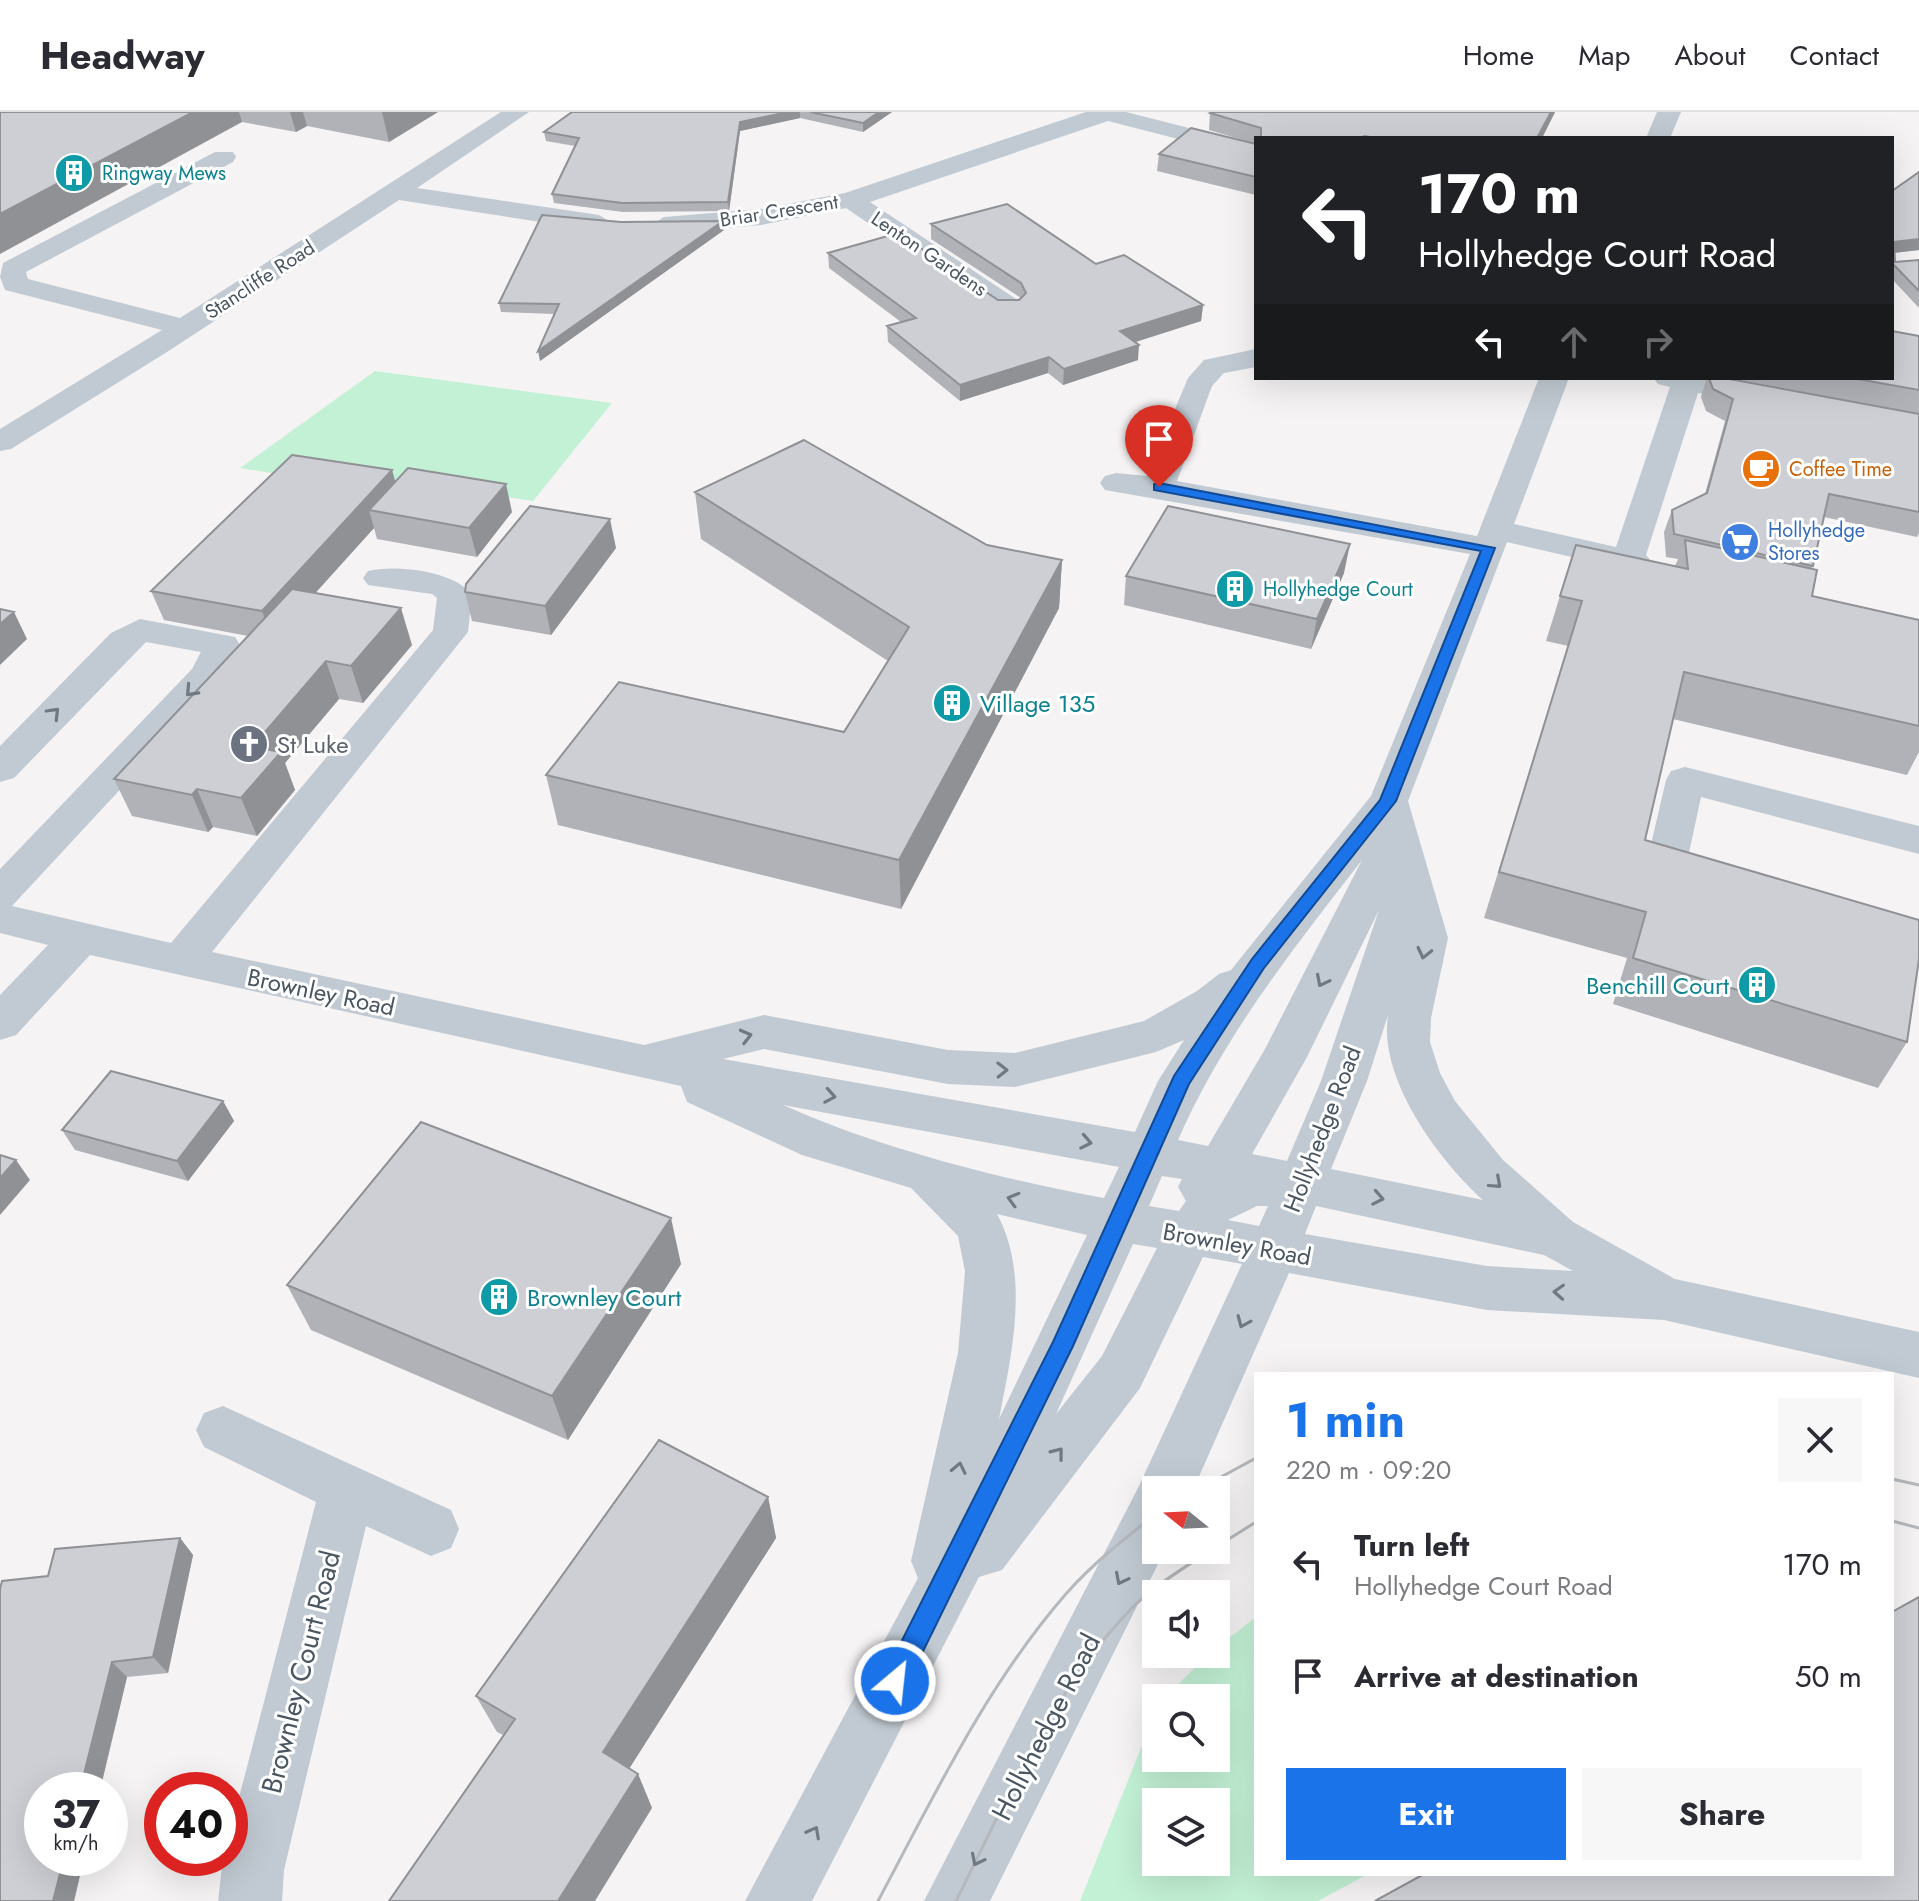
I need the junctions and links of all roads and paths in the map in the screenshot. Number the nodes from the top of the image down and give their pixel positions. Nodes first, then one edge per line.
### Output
1 (517, 112) edge
2 (1669, 112) edge
3 (1101, 113) edge
4 (1659, 136) edge
5 (1254, 151) edge
6 (224, 157) dead end
7 (396, 192) junction
8 (850, 200) junction
9 (1009, 307) edge
10 (185, 328) junction
11 (1254, 358) edge
12 (1553, 380) edge
13 (1678, 380) edge
14 (1795, 402) edge
15 (0, 442) edge
16 (1116, 483) dead end
17 (1159, 487) junction
18 (1492, 539) junction
19 (380, 578) dead end
20 (0, 769) edge
21 (1391, 819) junction
22 (1919, 840) edge
23 (1410, 878) junction
24 (1740, 888) edge
25 (0, 895) edge
26 (0, 918) edge
27 (81, 937) junction
28 (181, 961) junction
29 (1258, 963) junction
30 (0, 1023) edge
31 (643, 1062) junction
32 (1146, 1154) junction
33 (1220, 1168) junction
34 (924, 1173) junction
35 (1301, 1183) junction
36 (1116, 1223) junction
37 (1189, 1235) junction
38 (1556, 1237) junction
39 (1274, 1251) junction
40 (1664, 1298) junction
41 (1919, 1355) edge
42 (223, 1430) dead end
43 (1171, 1476) edge
44 (347, 1490) junction
45 (431, 1529) dead end
46 (1142, 1536) edge
47 (925, 1626) junction
48 (250, 1901) edge
49 (777, 1901) edge
50 (956, 1901) edge

1 - 7 street, Stancliffe Road
2 - 4 street
3 - 5 street
3 - 8 street, Briar Crescent
6 - 10 street
7 - 8 street, Briar Crescent
7 - 10 street, Stancliffe Road
8 - 9 street, Lenton Gardens
10 - 15 street, Stancliffe Road
11 - 17 street
12 - 18 street
13 - 14 street
13 - 18 street
16 - 17 street
17 - 18 street
18 - 21 street
19 - 28 street
20 -> 25 street
21 - 23 street
21 - 29 street
21 -> 33 street
22 - 24 street
23 - 35 street, Hollyhedge Road
23 -> 38 street
26 - 27 street, Brownley Road
27 - 28 street, Brownley Road
27 - 30 street
28 - 31 street, Brownley Road
31 -> 29 street
29 - 32 street
31 -> 32 street, Brownley Road
31 - 34 street, Brownley Road
32 - 33 street, Brownley Road
32 - 36 street
33 - 35 street, Brownley Road
33 - 36 street
36 -> 34 street, Brownley Road
47 -> 34 street
35 - 37 street
35 -> 38 street, Brownley Road
35 - 39 street, Hollyhedge Road
36 - 37 street, Brownley Road
36 - 47 street
37 - 39 street, Brownley Road
47 -> 37 street
38 - 40 street, Brownley Road
40 -> 39 street, Brownley Road
39 -> 43 street, Hollyhedge Road
40 - 41 street, Brownley Road
42 - 44 street
44 - 45 street
44 - 48 street, Brownley Court Road
46 -> 50 street, Hollyhedge Road
49 -> 47 street

